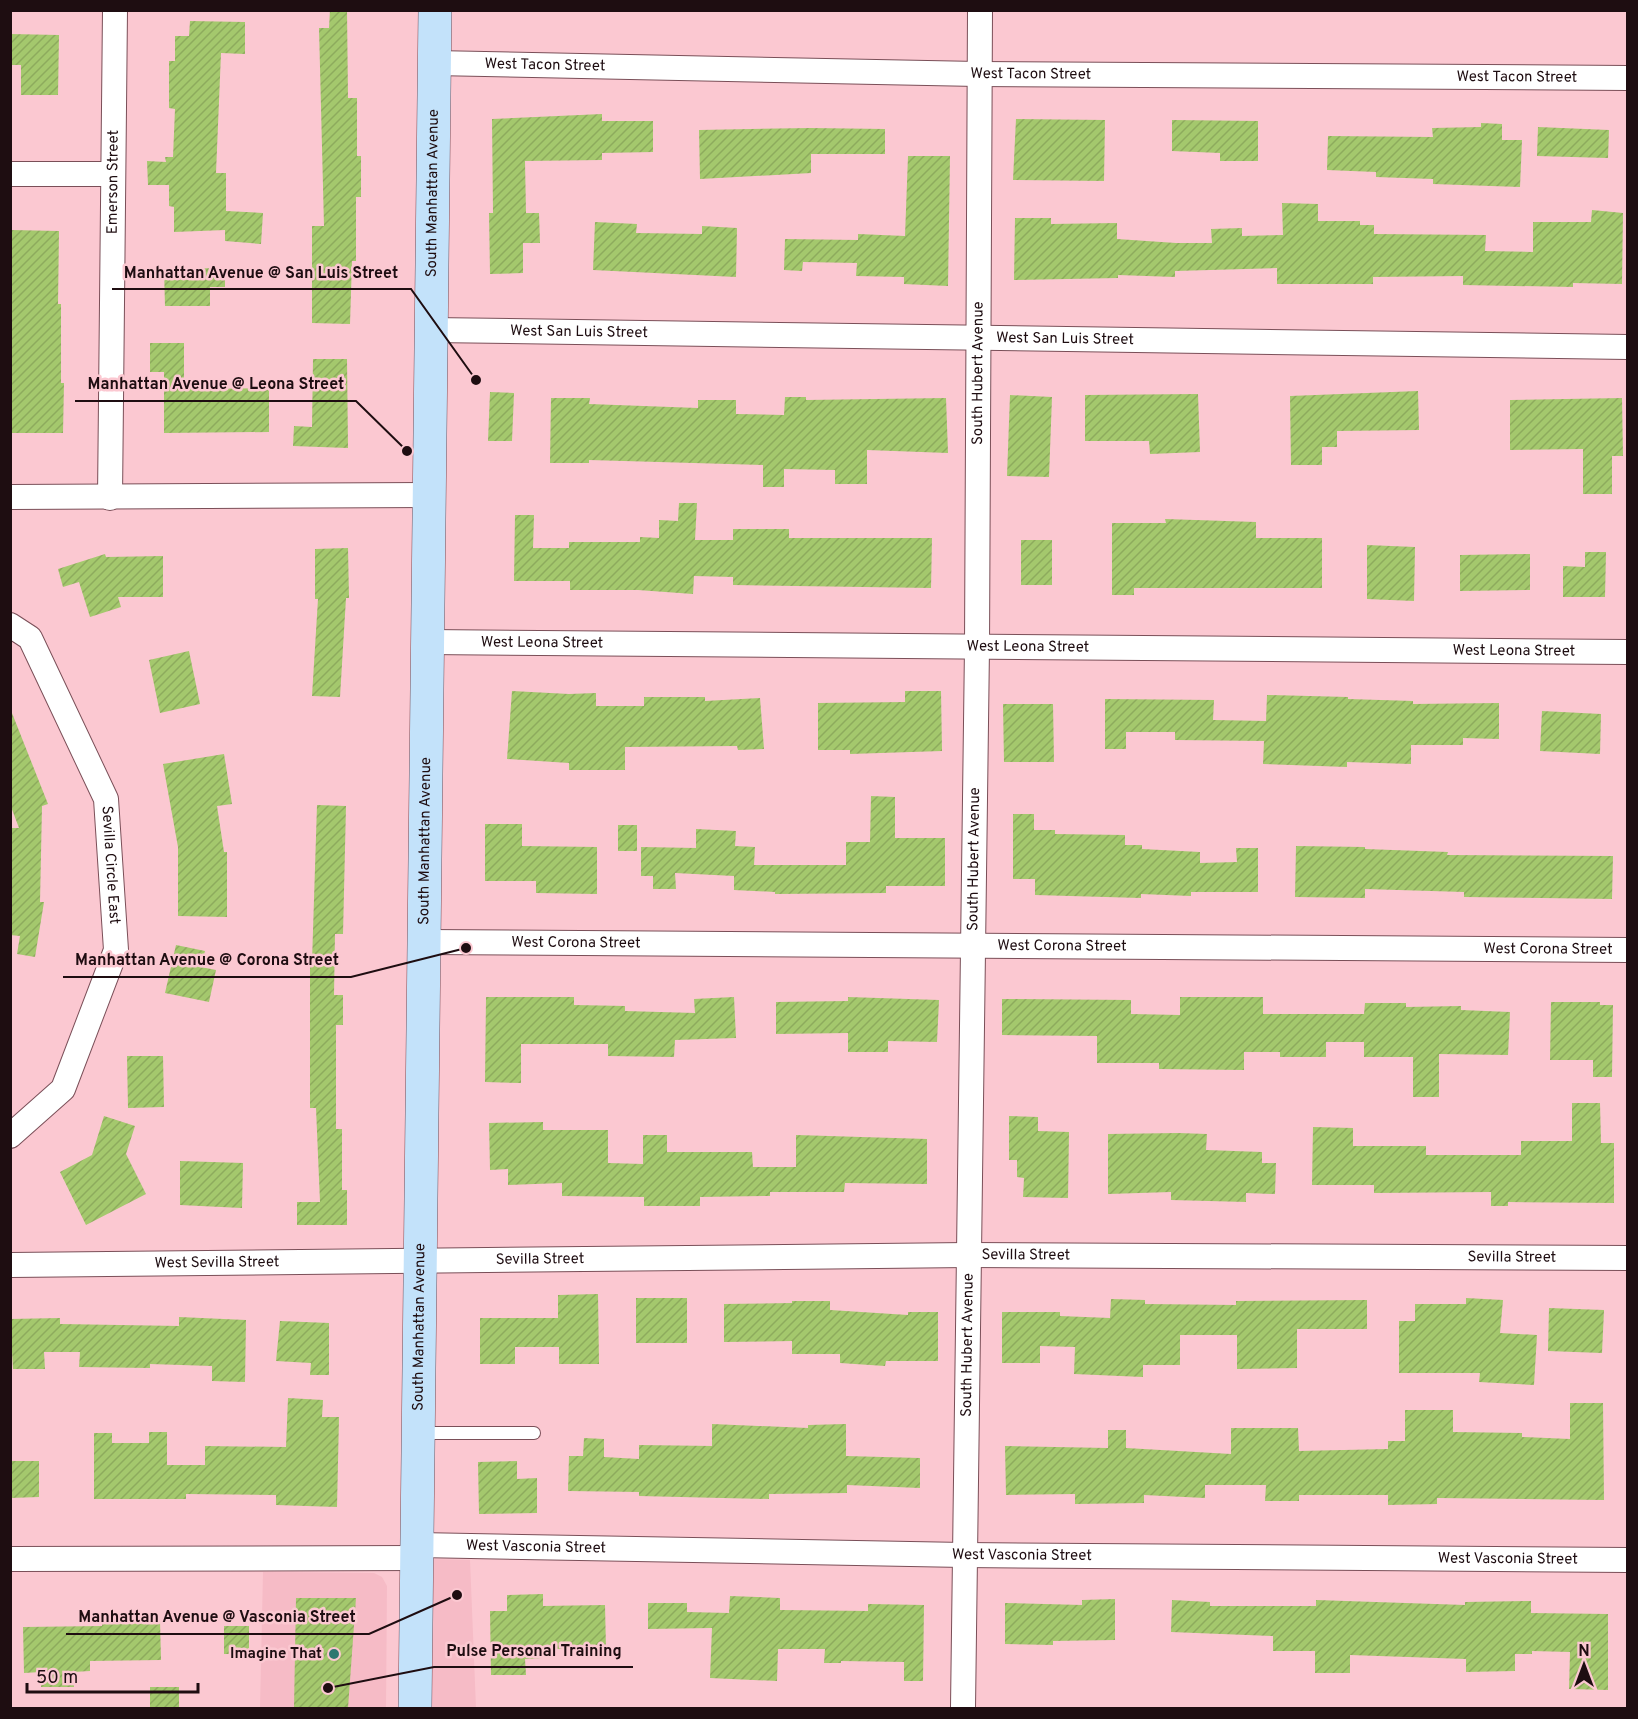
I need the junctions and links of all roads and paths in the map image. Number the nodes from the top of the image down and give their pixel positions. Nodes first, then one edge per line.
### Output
1 (115, 10) edge
2 (435, 10) edge
3 (980, 10) edge
4 (434, 63) junction
5 (978, 74) junction
6 (1628, 78) edge
7 (10, 174) edge
8 (113, 174) junction
9 (431, 330) junction
10 (977, 339) junction
11 (1628, 346) edge
12 (429, 495) junction
13 (10, 497) edge
14 (110, 498) junction
15 (10, 625) edge
16 (428, 642) junction
17 (977, 647) junction
18 (1628, 652) edge
19 (426, 942) junction
20 (973, 945) junction
21 (1628, 950) edge
22 (10, 1136) edge
23 (968, 1255) junction
24 (1628, 1258) edge
25 (422, 1261) junction
26 (10, 1265) edge
27 (534, 1432) dead end
28 (419, 1433) junction
29 (418, 1552) junction
30 (964, 1555) junction
31 (10, 1559) edge
32 (1628, 1560) edge
33 (415, 1708) edge
34 (963, 1708) edge

1 - 8 street, Emerson Street
2 - 4 main road, South Manhattan Avenue
3 - 5 street, South Hubert Avenue
4 - 5 street, West Tacon Street
4 - 9 main road, South Manhattan Avenue
5 - 6 street, West Tacon Street
5 - 10 street, South Hubert Avenue
7 - 8 street
8 - 14 street, Emerson Street
9 - 10 street, West San Luis Street
9 - 12 main road, South Manhattan Avenue
10 - 11 street, West San Luis Street
10 - 17 street, South Hubert Avenue
12 - 14 street
12 - 16 main road, South Manhattan Avenue
13 - 14 street
15 - 22 street, Sevilla Circle East
16 - 17 street, West Leona Street
16 - 19 main road, South Manhattan Avenue
17 - 18 street, West Leona Street
17 - 20 street, South Hubert Avenue
19 - 20 street, West Corona Street
19 - 25 main road, South Manhattan Avenue
20 - 21 street, West Corona Street
20 - 23 street, South Hubert Avenue
23 - 24 street, Sevilla Street
23 - 25 street, Sevilla Street
23 - 30 street, South Hubert Avenue
25 - 26 street, West Sevilla Street
25 - 28 main road, South Manhattan Avenue
27 - 28 lane
28 - 29 main road, South Manhattan Avenue
29 - 30 street, West Vasconia Street
29 - 31 street, West Vasconia Street
29 - 33 main road, South Manhattan Avenue
30 - 32 street, West Vasconia Street
30 - 34 street, South Hubert Avenue

